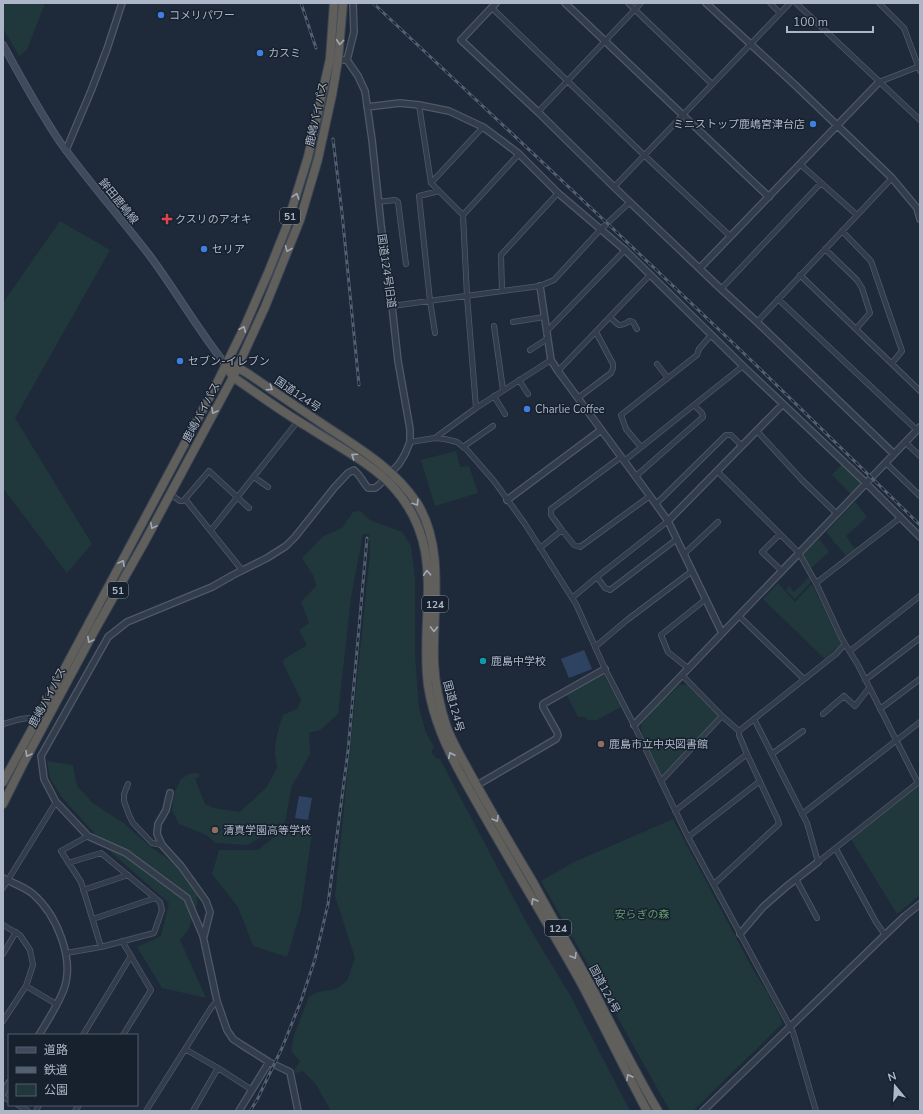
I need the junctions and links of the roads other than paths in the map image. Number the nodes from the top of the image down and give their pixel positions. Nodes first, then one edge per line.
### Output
1 (122, 3) edge
2 (334, 3) edge
3 (343, 3) edge
4 (353, 3) edge
5 (496, 3) edge
6 (565, 3) edge
7 (628, 3) edge
8 (641, 3) edge
9 (706, 3) edge
10 (770, 3) edge
11 (790, 3) edge
12 (796, 3) edge
13 (879, 3) edge
14 (492, 8) junction
15 (634, 10) junction
16 (780, 13) junction
17 (605, 41) junction
18 (750, 44) junction
19 (3, 46) edge
20 (334, 60) junction
21 (347, 60) junction
22 (920, 68) edge
23 (567, 81) junction
24 (879, 82) junction
25 (712, 84) junction
26 (419, 104) junction
27 (367, 107) junction
28 (538, 112) junction
29 (682, 115) junction
30 (920, 120) edge
31 (837, 126) junction
32 (483, 127) junction
33 (66, 150) junction
34 (519, 154) junction
35 (644, 155) junction
36 (800, 164) junction
37 (892, 178) junction
38 (431, 183) junction
39 (821, 183) junction
40 (614, 186) junction
41 (439, 191) junction
42 (558, 193) junction
43 (769, 197) junction
44 (378, 202) junction
45 (630, 202) junction
46 (918, 207) edge
47 (463, 215) junction
48 (857, 215) junction
49 (920, 219) edge
50 (601, 229) junction
51 (842, 231) junction
52 (730, 236) junction
53 (825, 249) junction
54 (625, 250) junction
55 (406, 264) dead end
56 (700, 268) junction
57 (650, 275) junction
58 (800, 275) junction
59 (540, 286) junction
60 (721, 289) junction
61 (502, 292) junction
62 (467, 296) junction
63 (778, 299) junction
64 (430, 301) junction
65 (392, 306) junction
66 (544, 317) junction
67 (610, 318) junction
68 (513, 322) dead end
69 (757, 322) junction
70 (494, 326) dead end
71 (636, 329) dead end
72 (856, 329) junction
73 (546, 332) junction
74 (596, 332) junction
75 (434, 333) dead end
76 (711, 335) junction
77 (548, 340) junction
78 (530, 350) dead end
79 (551, 360) junction
80 (892, 363) junction
81 (657, 364) dead end
82 (226, 365) junction
83 (743, 366) junction
84 (237, 367) junction
85 (558, 372) junction
86 (232, 377) junction
87 (668, 378) junction
88 (519, 380) junction
89 (503, 390) junction
90 (920, 391) edge
91 (528, 394) dead end
92 (494, 396) junction
93 (578, 398) junction
94 (783, 404) junction
95 (694, 405) junction
96 (476, 408) junction
97 (505, 414) dead end
98 (294, 426) dead end
99 (493, 426) dead end
100 (919, 428) edge
101 (601, 430) junction
102 (757, 431) junction
103 (435, 438) junction
104 (410, 442) junction
105 (905, 442) junction
106 (742, 446) junction
107 (463, 447) junction
108 (642, 447) junction
109 (894, 454) junction
110 (920, 456) edge
111 (623, 459) junction
112 (886, 463) junction
113 (717, 472) junction
114 (389, 476) junction
115 (254, 477) junction
116 (636, 477) junction
117 (866, 483) junction
118 (268, 488) dead end
119 (170, 494) junction
120 (650, 496) junction
121 (920, 496) edge
122 (238, 497) junction
123 (185, 499) junction
124 (507, 500) junction
125 (656, 504) junction
126 (249, 508) dead end
127 (837, 514) junction
128 (900, 518) junction
129 (668, 521) junction
130 (718, 522) dead end
131 (212, 529) dead end
132 (562, 530) junction
133 (780, 534) junction
134 (920, 537) edge
135 (677, 539) junction
136 (540, 548) junction
137 (799, 553) junction
138 (684, 554) junction
139 (242, 570) junction
140 (692, 571) junction
141 (782, 571) junction
142 (597, 577) junction
143 (816, 583) junction
144 (920, 596) edge
145 (572, 598) junction
146 (706, 599) junction
147 (739, 616) junction
148 (722, 633) junction
149 (920, 638) edge
150 (846, 644) junction
151 (595, 647) junction
152 (850, 651) junction
153 (605, 669) junction
154 (688, 669) junction
155 (682, 675) junction
156 (804, 678) junction
157 (865, 680) junction
158 (920, 680) edge
159 (869, 688) junction
160 (880, 710) junction
161 (823, 714) dead end
162 (722, 716) junction
163 (38, 719) junction
164 (754, 719) junction
165 (920, 722) edge
166 (3, 724) edge
167 (634, 725) junction
168 (739, 731) junction
169 (803, 731) dead end
170 (896, 740) junction
171 (747, 754) junction
172 (772, 754) junction
173 (662, 780) junction
174 (760, 781) junction
175 (3, 782) edge
176 (919, 782) edge
177 (128, 784) dead end
178 (477, 785) junction
179 (469, 790) junction
180 (170, 793) dead end
181 (56, 802) junction
182 (3, 804) edge
183 (675, 811) junction
184 (802, 814) junction
185 (88, 836) junction
186 (688, 837) junction
187 (162, 845) junction
188 (836, 848) junction
189 (818, 862) junction
190 (68, 863) junction
191 (128, 875) junction
192 (5, 879) edge
193 (796, 879) junction
194 (714, 884) junction
195 (3, 888) edge
196 (83, 890) junction
197 (155, 898) junction
198 (920, 904) edge
199 (817, 918) dead end
200 (93, 919) junction
201 (3, 924) edge
202 (16, 932) junction
203 (740, 934) junction
204 (885, 935) junction
205 (204, 936) junction
206 (122, 941) junction
207 (102, 947) junction
208 (3, 954) edge
209 (66, 954) junction
210 (131, 956) junction
211 (26, 986) junction
212 (217, 1001) junction
213 (56, 1004) junction
214 (3, 1021) edge
215 (790, 1026) junction
216 (40, 1034) edge
217 (84, 1034) edge
218 (124, 1034) edge
219 (185, 1049) junction
220 (269, 1062) junction
221 (218, 1068) junction
222 (252, 1090) junction
223 (146, 1111) edge
224 (193, 1111) edge
225 (239, 1111) edge
226 (298, 1111) edge
227 (648, 1111) edge
228 (658, 1111) edge
229 (704, 1111) edge
230 (816, 1111) edge

1 - 33 street
2 - 20 highway, 鹿嶋バイパス / 51
3 -> 20 highway, 鹿嶋バイパス / 51
4 - 21 street
5 - 14 street
6 - 17 street
7 - 15 street
8 - 15 street
9 - 18 street
10 - 16 street
11 - 16 street
12 - 24 street
13 - 22 street
14 - 23 street
14 - 28 street
15 - 17 street
15 - 25 street
16 - 18 street
17 - 23 street
17 - 29 street
18 - 25 street
18 - 31 street
19 - 33 main road, 鉾田鹿嶋線
20 - 21 street
82 -> 20 highway, 鹿嶋バイパス / 51
20 -> 84 highway, 鹿嶋バイパス / 51
21 - 27 street, 国道124号旧道
22 - 24 street
23 - 28 street
23 - 35 street
24 - 30 street
24 - 31 street
25 - 29 street
26 - 27 street
26 - 32 street
26 - 38 street
27 - 44 street, 国道124号旧道
28 - 40 street
29 - 35 street
29 - 43 street
31 - 36 street
31 - 37 street
32 - 34 street
32 - 38 street
33 - 82 main road, 鉾田鹿嶋線
34 - 42 street
34 - 47 street
35 - 40 street
35 - 52 street
36 - 39 street
36 - 43 street
37 - 46 street
37 - 48 street
38 - 41 street
39 - 48 street
39 - 60 street
40 - 45 street
41 - 47 street
41 - 64 street
42 - 50 street
42 - 61 street
43 - 52 street
44 - 55 street
44 - 65 street, 国道124号旧道
45 - 50 street
45 - 56 street
46 - 49 street
47 - 62 street
48 - 51 street
50 - 54 street
50 - 59 street
51 - 53 street
51 - 80 street
52 - 56 street
53 - 58 street
53 - 72 street
54 - 57 street
54 - 73 street
56 - 60 street
57 - 67 street
57 - 76 street
58 - 63 street
58 - 72 street
59 - 61 street
59 - 66 street
60 - 69 street
61 - 62 street
62 - 64 street
62 - 96 street
63 - 69 street
63 - 100 street
64 - 65 street
64 - 75 street
65 - 104 street, 国道124号旧道
66 - 68 street
66 - 73 street
67 - 71 street
67 - 74 street
69 - 109 street
70 - 89 street
72 - 80 street
73 - 77 street
74 - 85 street
74 - 93 street
76 - 83 street
76 - 87 street
77 - 78 street
77 - 79 street
79 - 85 street
79 - 88 street
80 - 90 street
81 - 87 street
82 - 84 highway, 国道124号 / 124
82 - 86 highway, 国道124号 / 124
163 -> 82 highway, 鹿嶋バイパス / 51
83 - 94 street
83 - 95 street
84 - 86 highway, 鹿嶋バイパス / 51
84 -> 114 highway, 国道124号 / 124
85 - 93 street
114 -> 86 highway, 国道124号 / 124
86 -> 119 highway, 鹿嶋バイパス / 51
87 - 108 street
88 - 89 street
88 - 91 street
89 - 92 street
92 - 96 street
92 - 97 street
93 - 101 street
94 - 102 street
94 - 117 street
95 - 108 street
95 - 116 street
96 - 103 street
98 - 115 street
99 - 107 street
100 - 105 street
101 - 111 street
101 - 124 street
102 - 106 street
102 - 127 street
103 - 104 street
103 - 107 street
104 - 114 street, 国道124号旧道
105 - 109 street
105 - 110 street
106 - 113 street
106 - 125 street
107 - 124 street
108 - 111 street
109 - 112 street
111 - 116 street
111 - 132 street
112 - 117 street
112 - 121 street
113 - 129 street
113 - 133 street
114 - 139 street
114 -> 178 highway, 国道124号 / 124
179 -> 114 highway, 国道124号 / 124
115 - 118 street
115 - 122 street
116 - 120 street
117 - 127 street
117 - 128 street
119 - 123 street
119 -> 182 highway, 鹿嶋バイパス / 51
120 - 125 street
120 - 132 street
122 - 123 street
122 - 126 street
122 - 131 street
123 - 139 street
124 - 136 street
125 - 129 street
127 - 137 street
128 - 134 street
128 - 143 street
129 - 135 street
129 - 142 street
130 - 138 street
132 - 136 street
133 - 137 street
133 - 141 street
135 - 138 street
135 - 142 street
136 - 145 street
137 - 141 street
137 - 143 street
138 - 140 street
139 - 181 street
140 - 146 street
140 - 151 street
141 - 147 street
142 - 145 street
143 - 150 street
144 - 152 street
145 - 151 street
146 - 148 street
146 - 154 street
147 - 148 street
147 - 156 street
148 - 154 street
149 - 157 street
150 - 152 street
150 - 156 street
151 - 153 street
152 - 157 street
153 - 167 street
153 - 178 street
154 - 155 street
155 - 162 street
155 - 167 street
156 - 164 street
157 - 159 street
158 - 160 street
159 - 160 street
159 - 161 street
160 - 170 street
162 - 168 street
162 - 173 street
163 - 166 street
163 - 175 highway, 鹿嶋バイパス / 51
164 - 168 street
164 - 172 street
165 - 170 street
167 - 173 street
168 - 171 street
169 - 172 street
170 - 176 street
170 - 184 street
171 - 174 street
171 - 183 street
172 - 184 street
173 - 183 street
174 - 186 street
174 - 194 street
176 - 188 street
177 - 187 street
178 - 179 street
178 -> 228 highway, 国道124号 / 124
227 -> 179 highway, 国道124号 / 124
180 - 187 street
181 - 185 street
181 - 192 street
183 - 186 street
184 - 189 street
185 - 190 street
185 - 205 street
186 - 194 street
187 - 205 street
188 - 189 street
188 - 204 street
189 - 193 street
190 - 191 street
190 - 196 street
191 - 196 street
191 - 197 street
192 - 195 street
192 - 209 street
193 - 199 street
193 - 203 street
194 - 203 street
196 - 200 street
197 - 200 street
197 - 206 street
198 - 204 street
200 - 207 street
201 - 202 street
202 - 208 street
202 - 211 street
203 - 215 street
204 - 215 street
205 - 212 street
206 - 207 street
206 - 210 street
207 - 209 street
209 - 213 street
210 - 217 street
210 - 218 street
211 - 213 street
211 - 214 street
212 - 219 street
212 - 220 street
213 - 216 street
215 - 229 street
215 - 230 street
219 - 221 street
219 - 223 street
220 - 222 street
220 - 226 street
221 - 222 street
221 - 224 street
222 - 225 street

